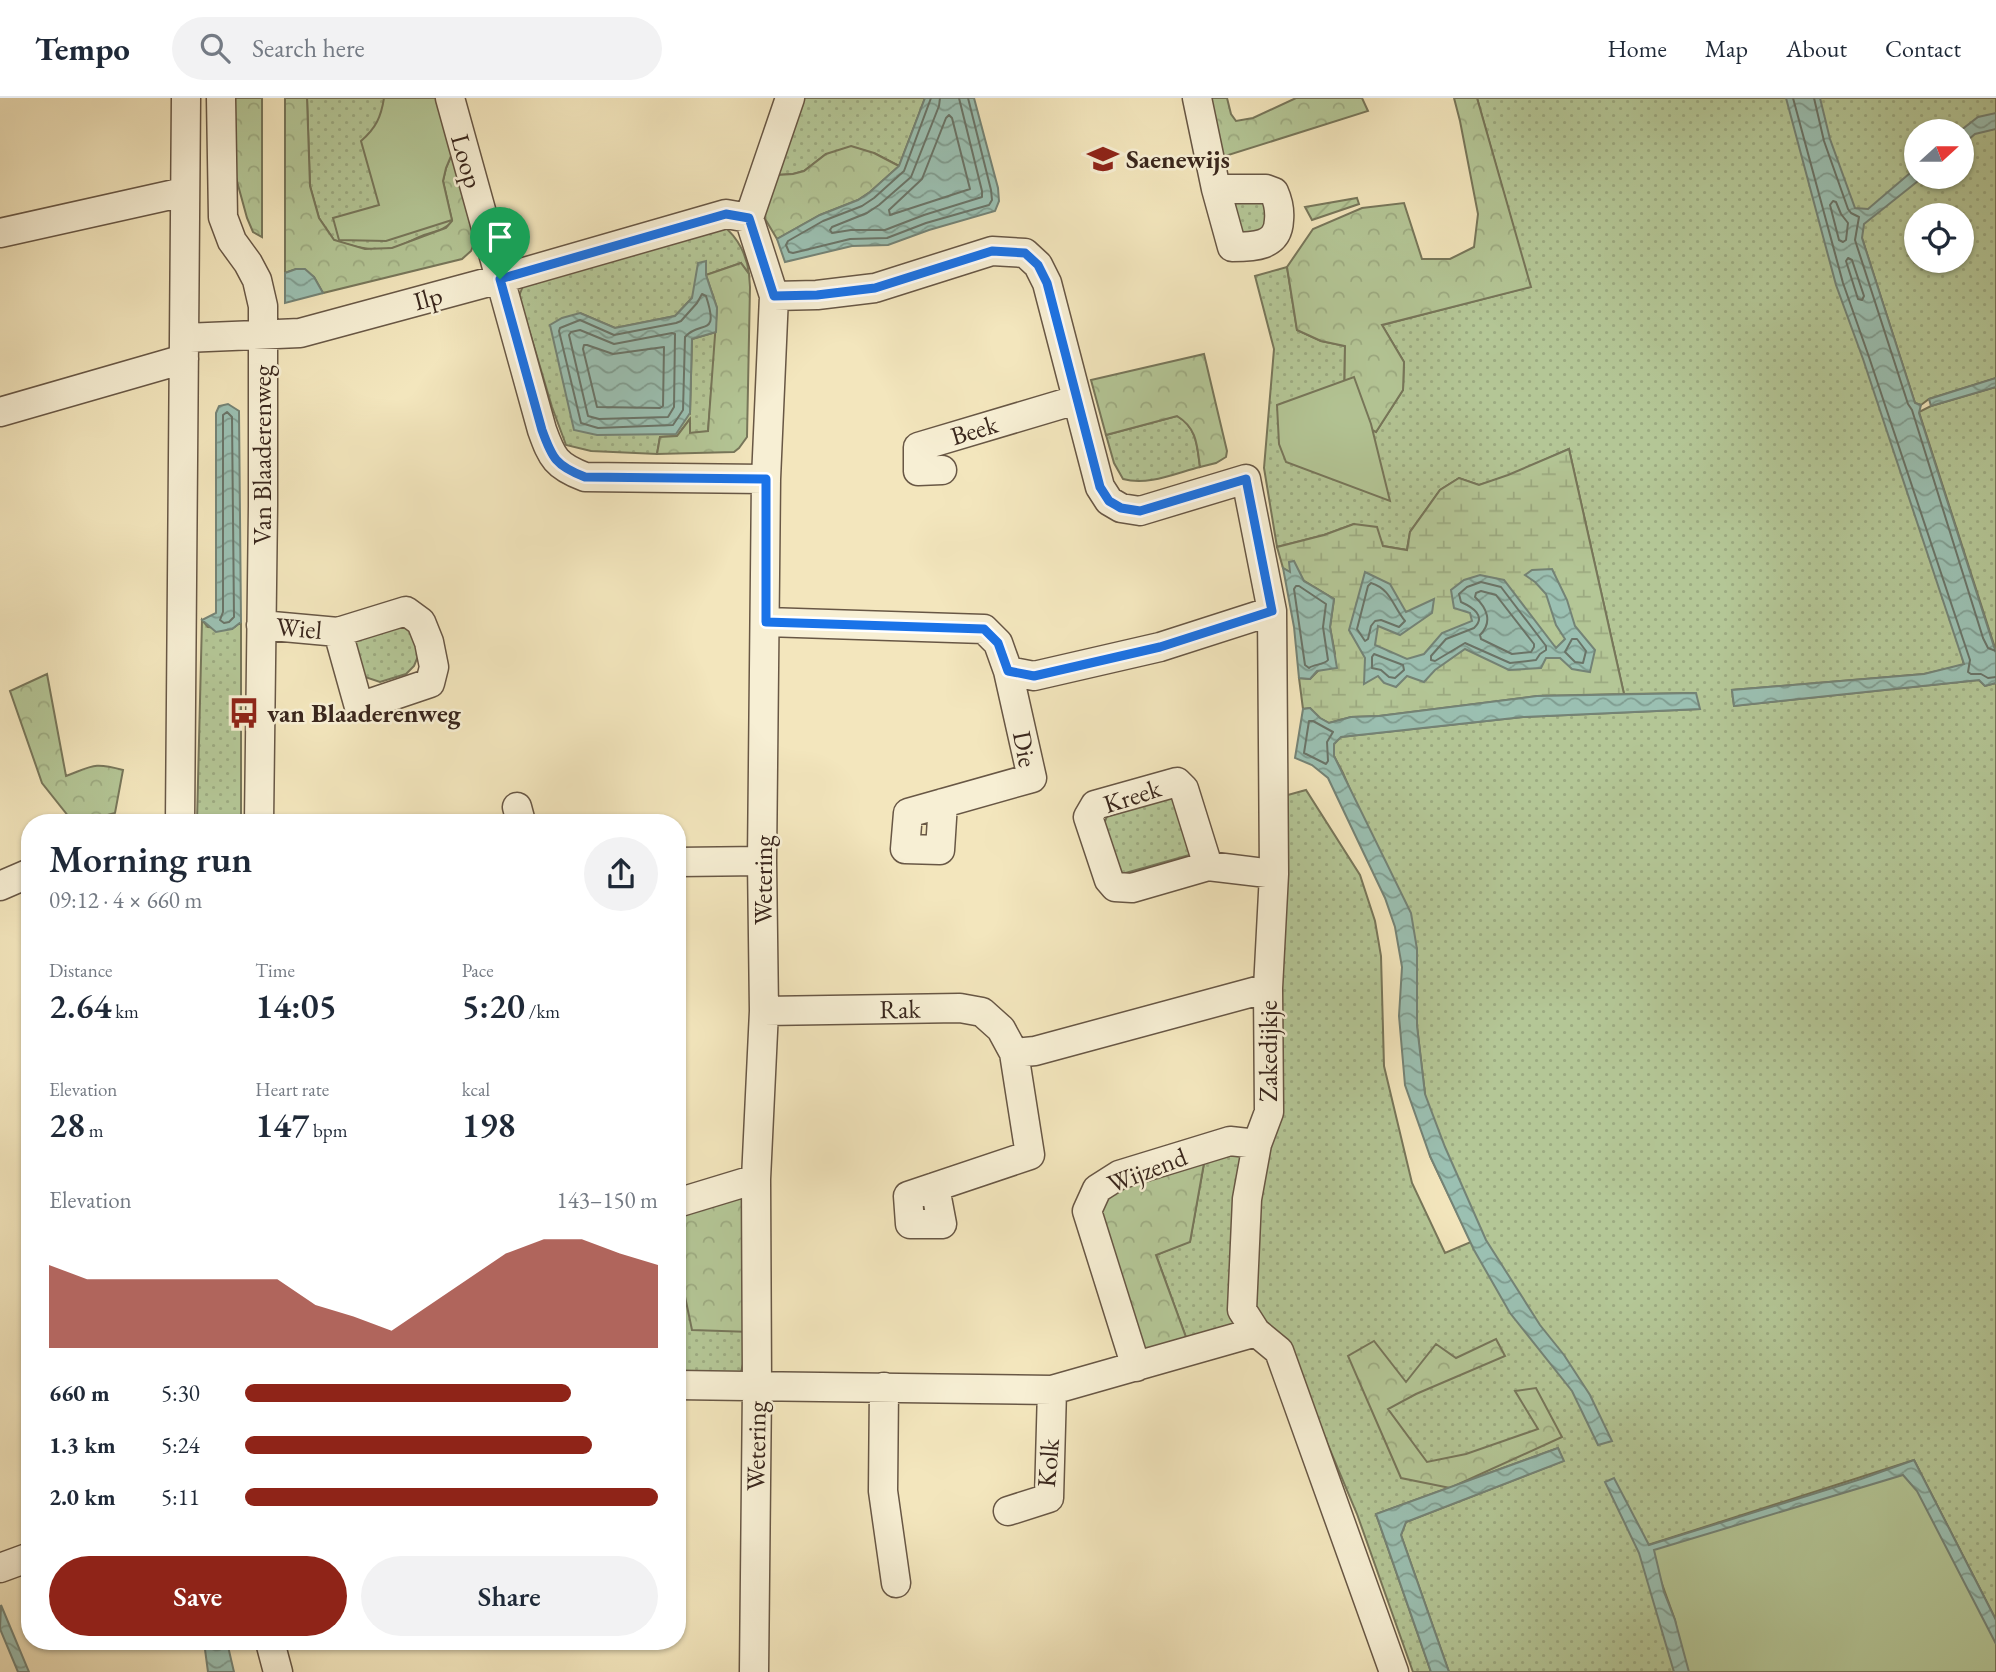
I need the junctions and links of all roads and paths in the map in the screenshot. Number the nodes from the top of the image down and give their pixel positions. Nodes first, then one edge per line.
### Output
1 (186, 98) edge
2 (221, 98) edge
3 (450, 98) edge
4 (790, 98) edge
5 (1197, 98) edge
6 (1216, 189) dead end
7 (184, 192) junction
8 (749, 218) junction
9 (0, 233) edge
10 (500, 279) junction
11 (774, 296) junction
12 (264, 335) junction
13 (184, 348) junction
14 (1076, 400) junction
15 (0, 412) edge
16 (942, 470) dead end
17 (766, 479) junction
18 (1272, 611) junction
19 (766, 622) junction
20 (261, 625) junction
21 (338, 632) dead end
22 (1008, 671) junction
23 (943, 803) dead end
24 (172, 814) edge
25 (259, 814) edge
26 (762, 861) junction
27 (686, 862) edge
28 (1208, 866) junction
29 (1274, 874) junction
30 (21, 877) edge
31 (0, 886) edge
32 (1268, 988) junction
33 (764, 1012) junction
34 (1014, 1053) junction
35 (1257, 1144) junction
36 (756, 1180) junction
37 (935, 1187) dead end
38 (686, 1200) edge
39 (1256, 1332) junction
40 (1136, 1367) junction
41 (686, 1385) edge
42 (757, 1387) junction
43 (884, 1387) junction
44 (1052, 1390) junction
45 (1009, 1511) dead end
46 (21, 1560) edge
47 (0, 1568) edge
48 (896, 1583) dead end
49 (272, 1650) edge
50 (278, 1672) edge
51 (754, 1672) edge
52 (1394, 1672) edge

1 - 7 street
2 - 12 street, Van Blaaderenweg
3 - 10 street, Loop
4 - 8 street
5 - 6 street
7 - 9 street
7 - 13 street
8 - 10 street, Ilp
8 - 11 street, Wetering
10 - 12 street, Ilp
10 - 17 street, Loop
11 - 14 street
11 - 17 street, Wetering
12 - 13 street, Ilp
12 - 20 street, Van Blaaderenweg
13 - 15 street, Ilp
13 - 24 street
14 - 16 street, Beek
14 - 18 street, Zakedijkje
17 - 19 street, Wetering
18 - 22 street
18 - 29 street, Zakedijkje
19 - 22 street, Die
19 - 26 street, Wetering
20 - 21 street, Wiel
20 - 25 street, Van Blaaderenweg
22 - 23 street, Die
26 - 27 street
26 - 33 street, Wetering
28 - 28 street, Kreek
28 - 29 street, Kreek
29 - 32 street, Zakedijkje
30 - 31 street
32 - 34 street
32 - 35 street, Zakedijkje
33 - 34 street, Rak
33 - 36 street, Wetering
34 - 37 street, Rak
35 - 39 street, Zakedijkje
35 - 40 street, Wijzend
36 - 38 street
36 - 42 street, Wetering
39 - 40 street
39 - 52 street, Zakedijkje
40 - 44 street
41 - 42 street
42 - 43 street
42 - 51 street, Wetering
43 - 44 street
43 - 48 street
44 - 45 street, Kolk
46 - 47 street
49 - 50 street

